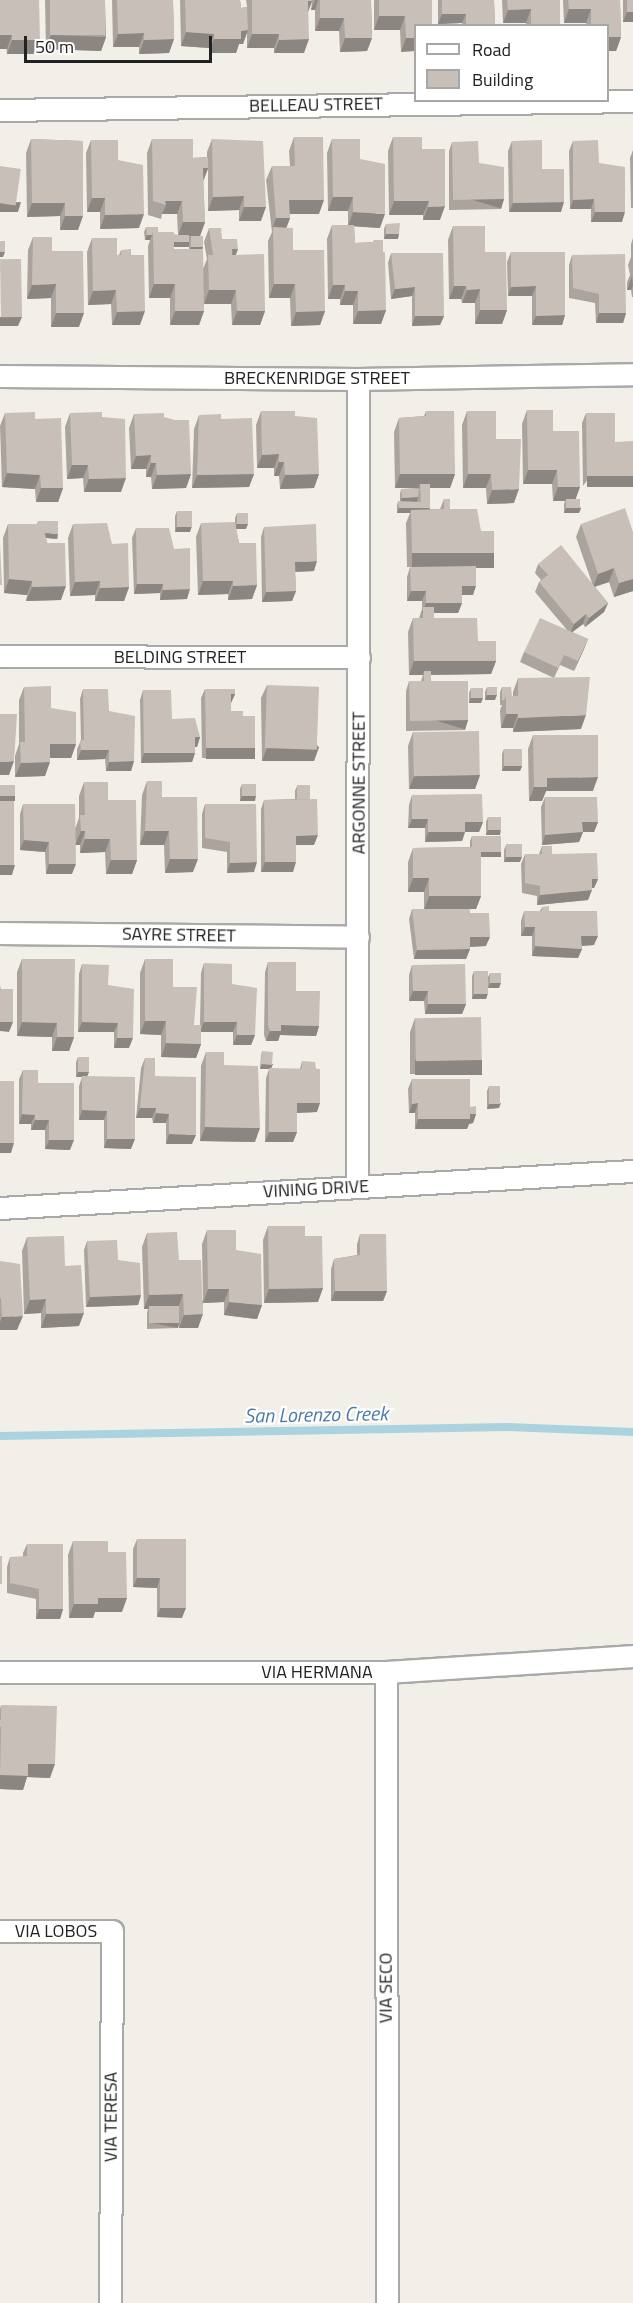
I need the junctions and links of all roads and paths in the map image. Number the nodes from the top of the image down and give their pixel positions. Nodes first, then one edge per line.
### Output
1 (609, 101) edge
2 (633, 101) edge
3 (563, 102) edge
4 (0, 110) edge
5 (633, 374) edge
6 (0, 376) edge
7 (358, 379) junction
8 (0, 656) edge
9 (359, 657) junction
10 (0, 933) edge
11 (358, 938) junction
12 (633, 1170) edge
13 (357, 1186) junction
14 (0, 1208) edge
15 (633, 1656) edge
16 (0, 1672) edge
17 (386, 1672) junction
18 (0, 1931) edge
19 (112, 1931) joint
20 (110, 2303) edge
21 (387, 2303) edge

1 - 2 street, BELLEAU STREET
3 - 4 street, BELLEAU STREET
5 - 7 street, BRECKENRIDGE STREET
6 - 7 street, BRECKENRIDGE STREET
7 - 9 street, ARGONNE STREET
8 - 9 street, BELDING STREET
9 - 11 street, ARGONNE STREET
10 - 11 street, SAYRE STREET
11 - 13 street, ARGONNE STREET
12 - 13 street, VINING DRIVE
13 - 14 street, VINING DRIVE
15 - 17 street, VIA HERMANA
16 - 17 street, VIA HERMANA
17 - 21 street, VIA SECO
18 - 19 street, VIA LOBOS
19 - 20 street, VIA TERESA

